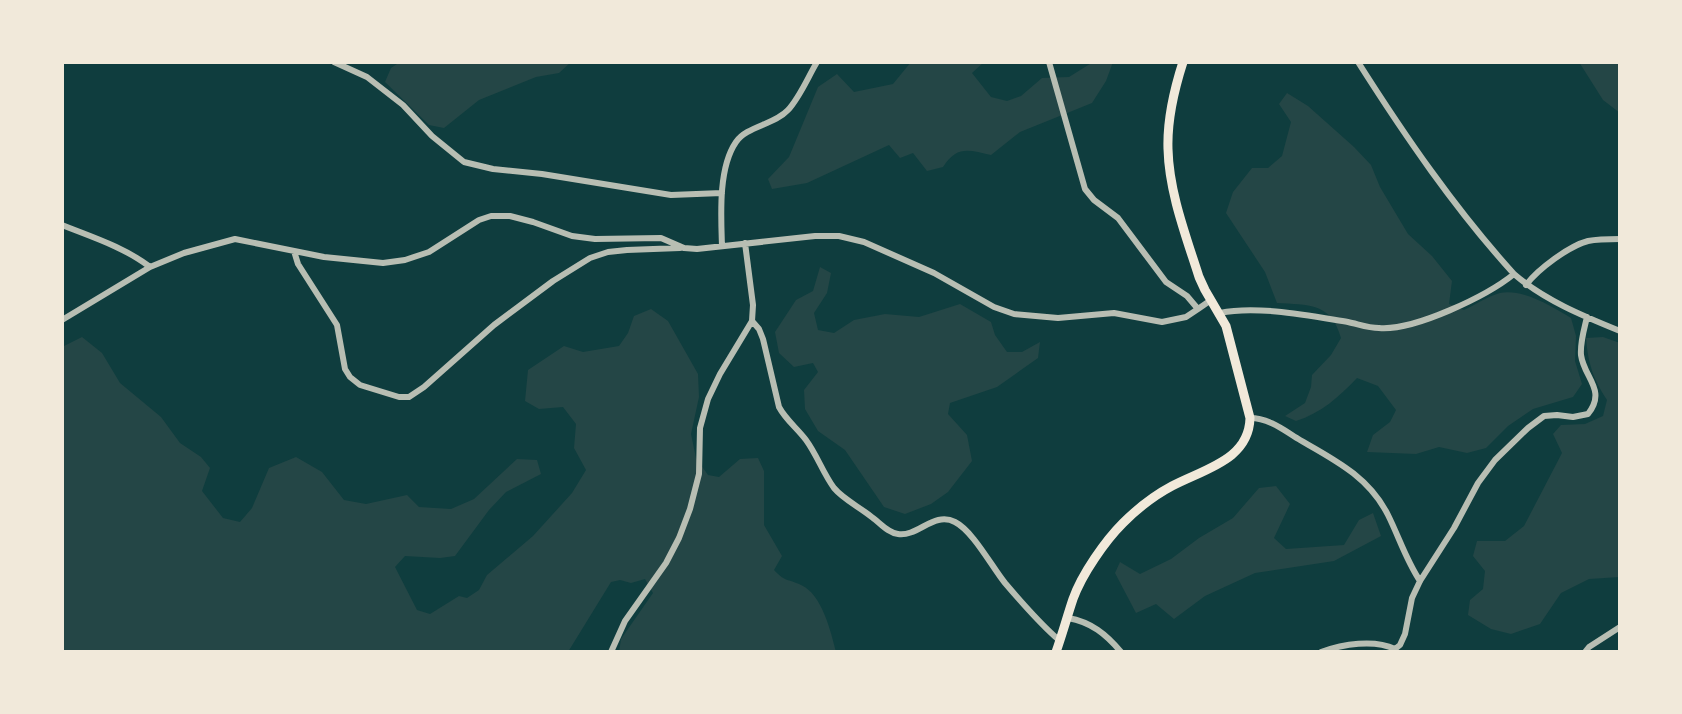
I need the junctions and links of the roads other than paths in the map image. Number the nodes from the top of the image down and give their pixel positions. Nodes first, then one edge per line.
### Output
1 (334, 62) edge
2 (817, 62) edge
3 (1049, 62) edge
4 (1183, 62) edge
5 (1358, 62) edge
6 (722, 193) junction
7 (62, 225) edge
8 (1620, 239) edge
9 (745, 243) junction
10 (722, 246) junction
11 (684, 248) junction
12 (294, 251) junction
13 (150, 267) junction
14 (1514, 274) junction
15 (1526, 285) junction
16 (1211, 300) junction
17 (1198, 309) junction
18 (1220, 313) junction
19 (1587, 317) junction
20 (62, 320) edge
21 (752, 321) junction
22 (1620, 331) edge
23 (1250, 418) junction
24 (1420, 581) junction
25 (1068, 618) junction
26 (1620, 627) edge
27 (1060, 641) junction
28 (1396, 650) edge
29 (611, 652) edge
30 (1056, 652) edge
31 (1121, 652) edge
32 (1321, 652) edge
33 (1585, 652) edge

1 - 6 street
2 - 6 street
3 - 17 street
4 - 16 main road
5 - 14 street
6 - 10 street
7 - 13 street
8 - 15 street
9 - 10 street
9 - 17 street
9 - 21 street
10 - 11 street
11 - 12 street
11 - 12 street
12 - 13 street
13 - 20 street
14 - 15 street
14 - 18 street
15 - 19 street
16 - 17 street
16 - 18 main road
18 - 23 main road
19 - 22 street
19 - 24 street
21 - 27 street
21 - 29 street
23 - 24 street
23 - 25 main road
24 - 28 street
25 - 27 main road
25 - 31 street
26 - 33 street
27 - 30 main road
28 - 32 street

